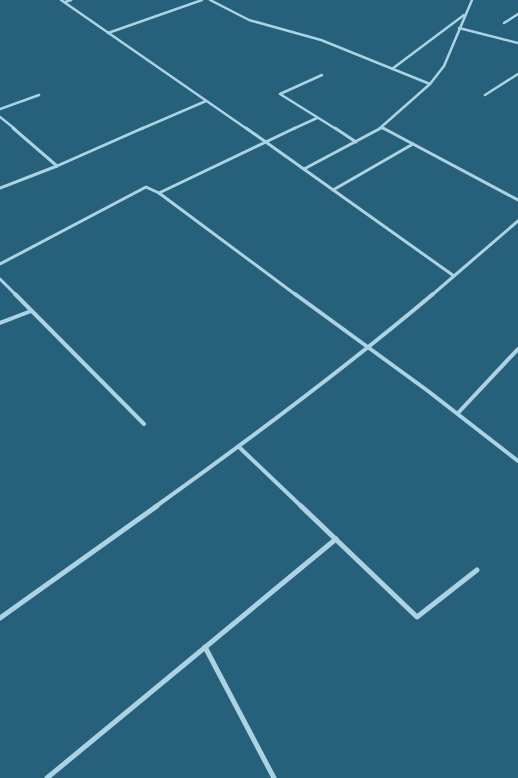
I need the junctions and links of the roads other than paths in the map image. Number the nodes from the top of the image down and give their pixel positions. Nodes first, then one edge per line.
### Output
1 (71, 0) edge
2 (202, 0) edge
3 (210, 0) edge
4 (472, 0) edge
5 (63, 1) edge
6 (465, 14) junction
7 (518, 14) edge
8 (504, 23) dead end
9 (459, 28) junction
10 (108, 33) junction
11 (518, 43) edge
12 (392, 69) junction
13 (322, 74) dead end
14 (518, 74) edge
15 (430, 84) junction
16 (39, 95) dead end
17 (485, 95) dead end
18 (206, 101) junction
19 (0, 110) edge
20 (0, 117) edge
21 (317, 118) junction
22 (382, 128) junction
23 (266, 142) junction
24 (356, 142) junction
25 (413, 144) junction
26 (57, 166) junction
27 (304, 169) junction
28 (0, 188) edge
29 (333, 190) junction
30 (159, 193) junction
31 (518, 200) edge
32 (518, 221) edge
33 (0, 264) edge
34 (454, 276) junction
35 (0, 279) edge
36 (31, 311) junction
37 (0, 324) edge
38 (370, 347) junction
39 (518, 349) edge
40 (458, 413) junction
41 (144, 424) dead end
42 (239, 447) junction
43 (518, 461) edge
44 (336, 539) junction
45 (477, 570) dead end
46 (0, 618) edge
47 (205, 647) junction
48 (47, 778) edge
49 (274, 778) edge

1 - 5 street
2 - 10 street
3 - 12 street
4 - 6 street
5 - 10 street
6 - 9 street
6 - 12 street
7 - 8 street
9 - 11 street
9 - 15 street
10 - 18 street
12 - 15 street
13 - 21 street
14 - 17 street
15 - 22 street
16 - 19 street
18 - 23 street
18 - 26 street
20 - 26 street
21 - 23 street
21 - 24 street
22 - 24 street
22 - 25 street
23 - 27 street
23 - 30 street
24 - 27 street
25 - 29 street
25 - 31 street
26 - 28 street
27 - 29 street
29 - 34 street
30 - 33 street
30 - 38 street
32 - 34 street
34 - 38 street
35 - 36 street
36 - 37 street
36 - 41 street
38 - 40 street
38 - 42 street
39 - 40 street
40 - 43 street
42 - 44 street
42 - 46 street
44 - 45 street
44 - 47 street
47 - 48 street
47 - 49 street

